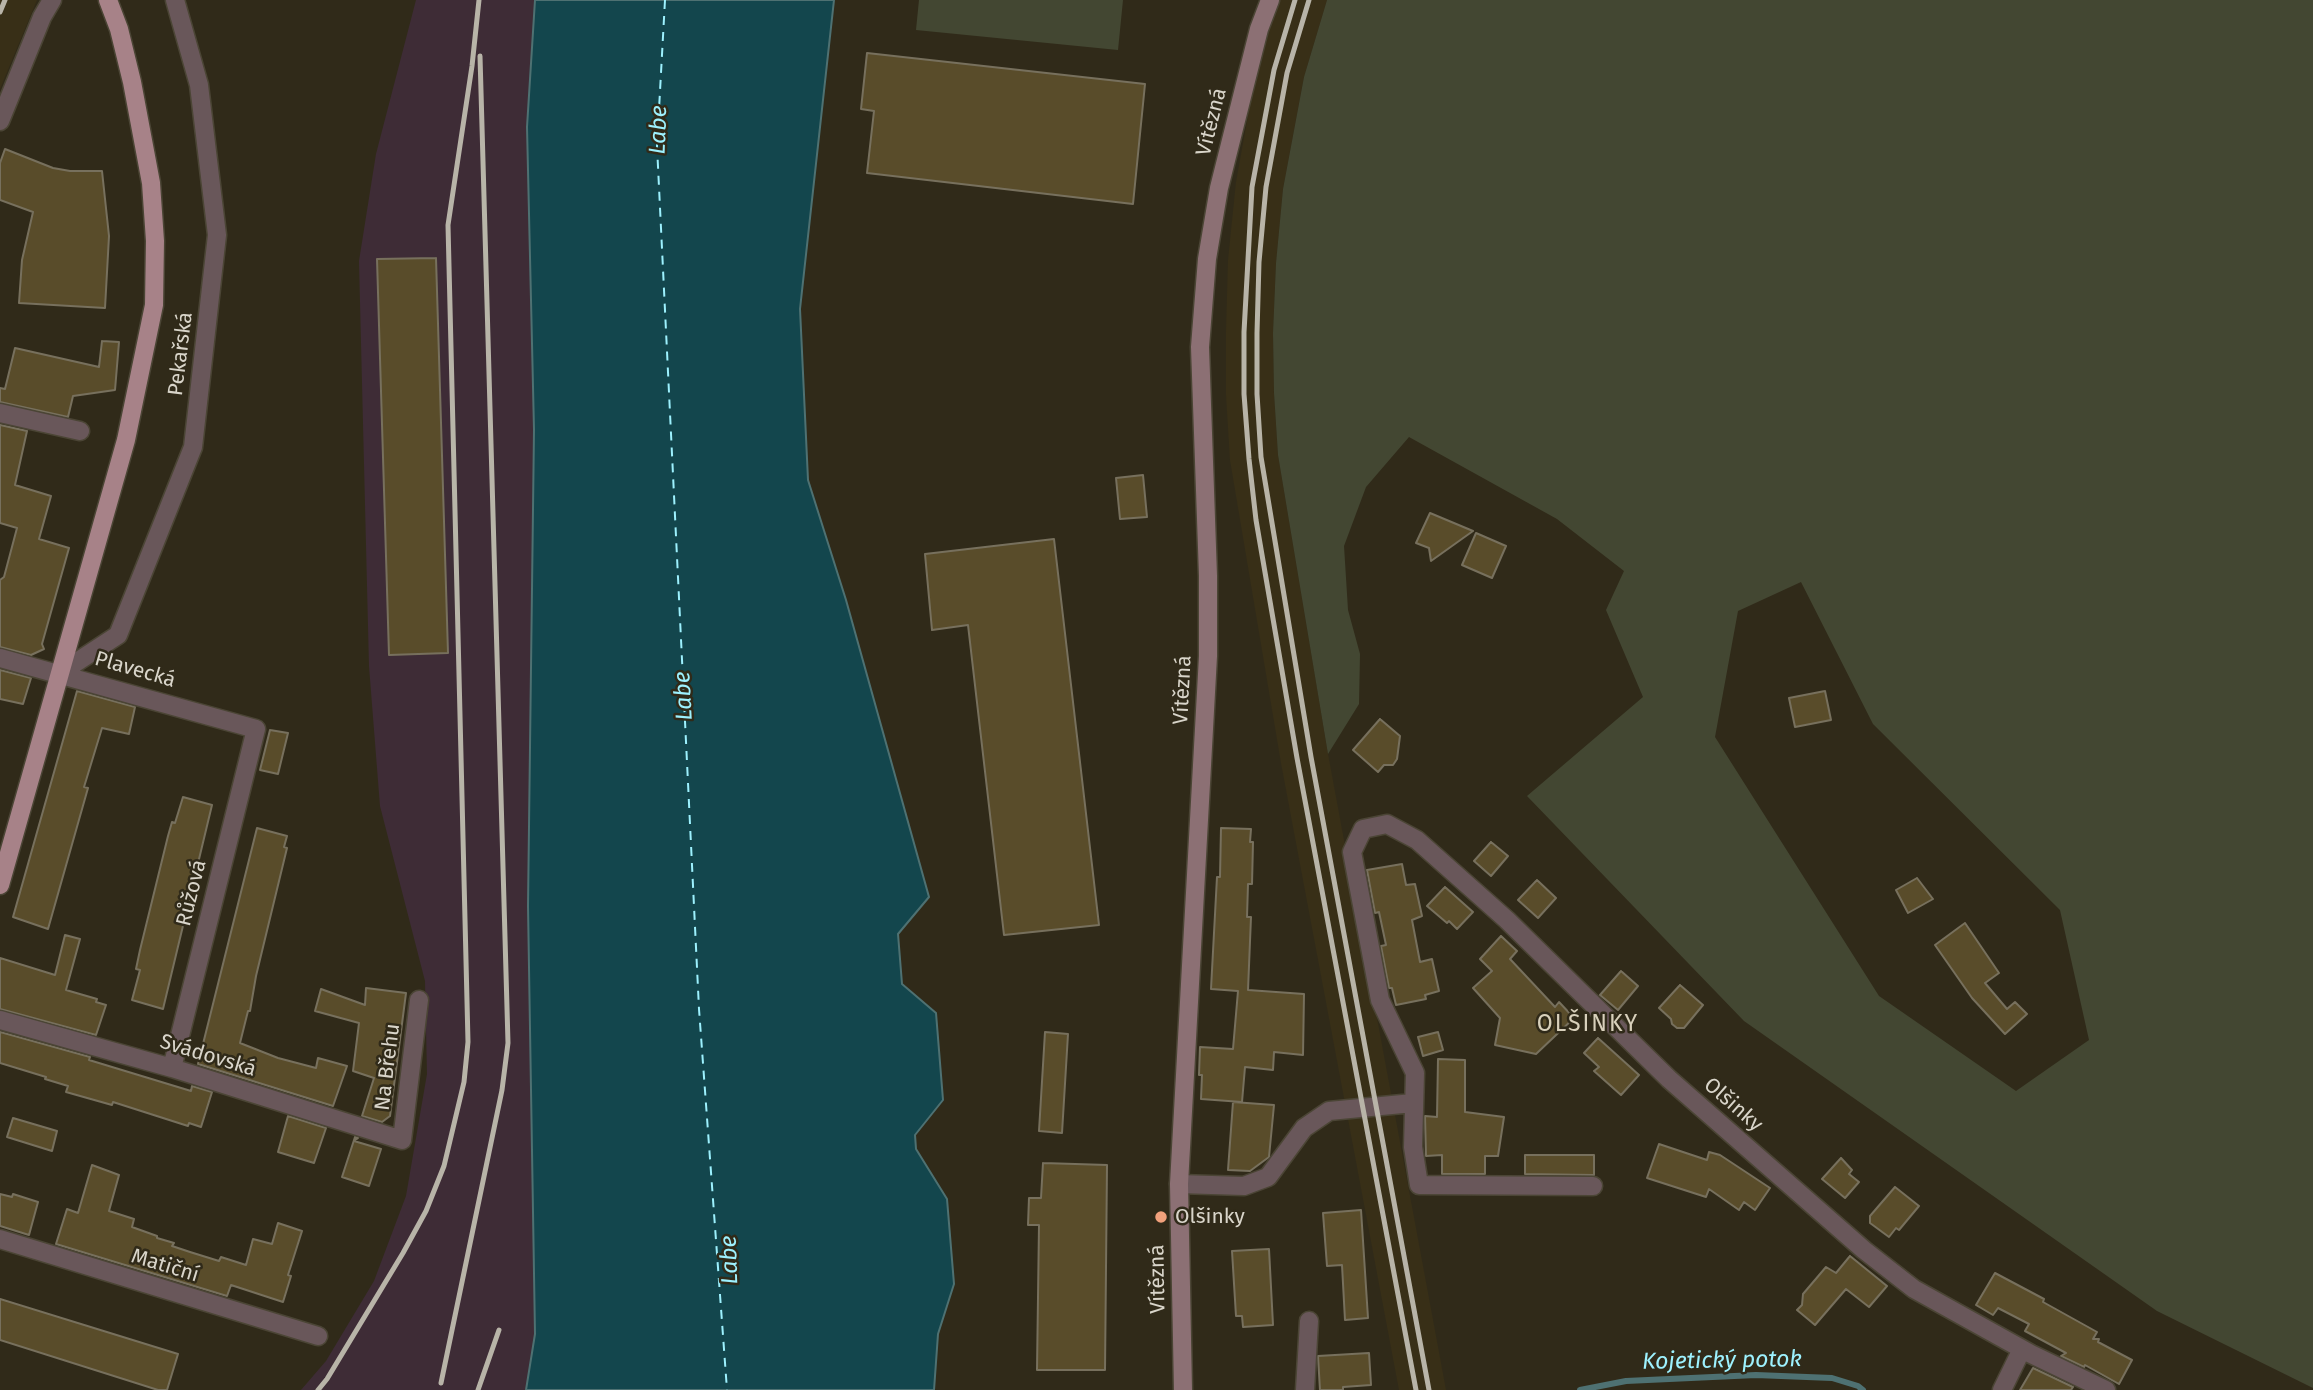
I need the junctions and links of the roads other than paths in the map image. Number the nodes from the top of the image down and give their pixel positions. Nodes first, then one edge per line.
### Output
1 (52, 0) edge
2 (108, 0) edge
3 (175, 0) edge
4 (1269, 0) edge
5 (0, 121) edge
6 (0, 413) edge
7 (80, 431) dead end
8 (0, 658) edge
9 (60, 673) junction
10 (256, 729) joint
11 (0, 885) edge
12 (418, 1000) dead end
13 (0, 1020) edge
14 (172, 1068) junction
15 (1413, 1103) junction
16 (402, 1140) joint
17 (1179, 1184) junction
18 (1593, 1186) dead end
19 (0, 1240) edge
20 (1309, 1321) dead end
21 (318, 1335) dead end
22 (2022, 1349) junction
23 (1183, 1390) edge
24 (1306, 1390) edge
25 (2002, 1390) edge
26 (2106, 1390) edge

1 - 5 street
2 - 9 main road, Pekařská
3 - 9 street, Pekařská
4 - 17 main road, Vítězná
6 - 7 street
8 - 9 street, Plavecká
9 - 10 street, Plavecká
9 - 11 main road, Pekařská
10 - 14 street, Růžová
12 - 16 street, Na Břehu
13 - 14 street, Svádovská
14 - 16 street, Svádovská
15 - 17 street
15 - 18 street, Olšinky
15 - 22 street, Olšinky
17 - 23 main road, Vítězná
19 - 21 street, Matiční
20 - 24 street
22 - 25 street
22 - 26 street, Olšinky

